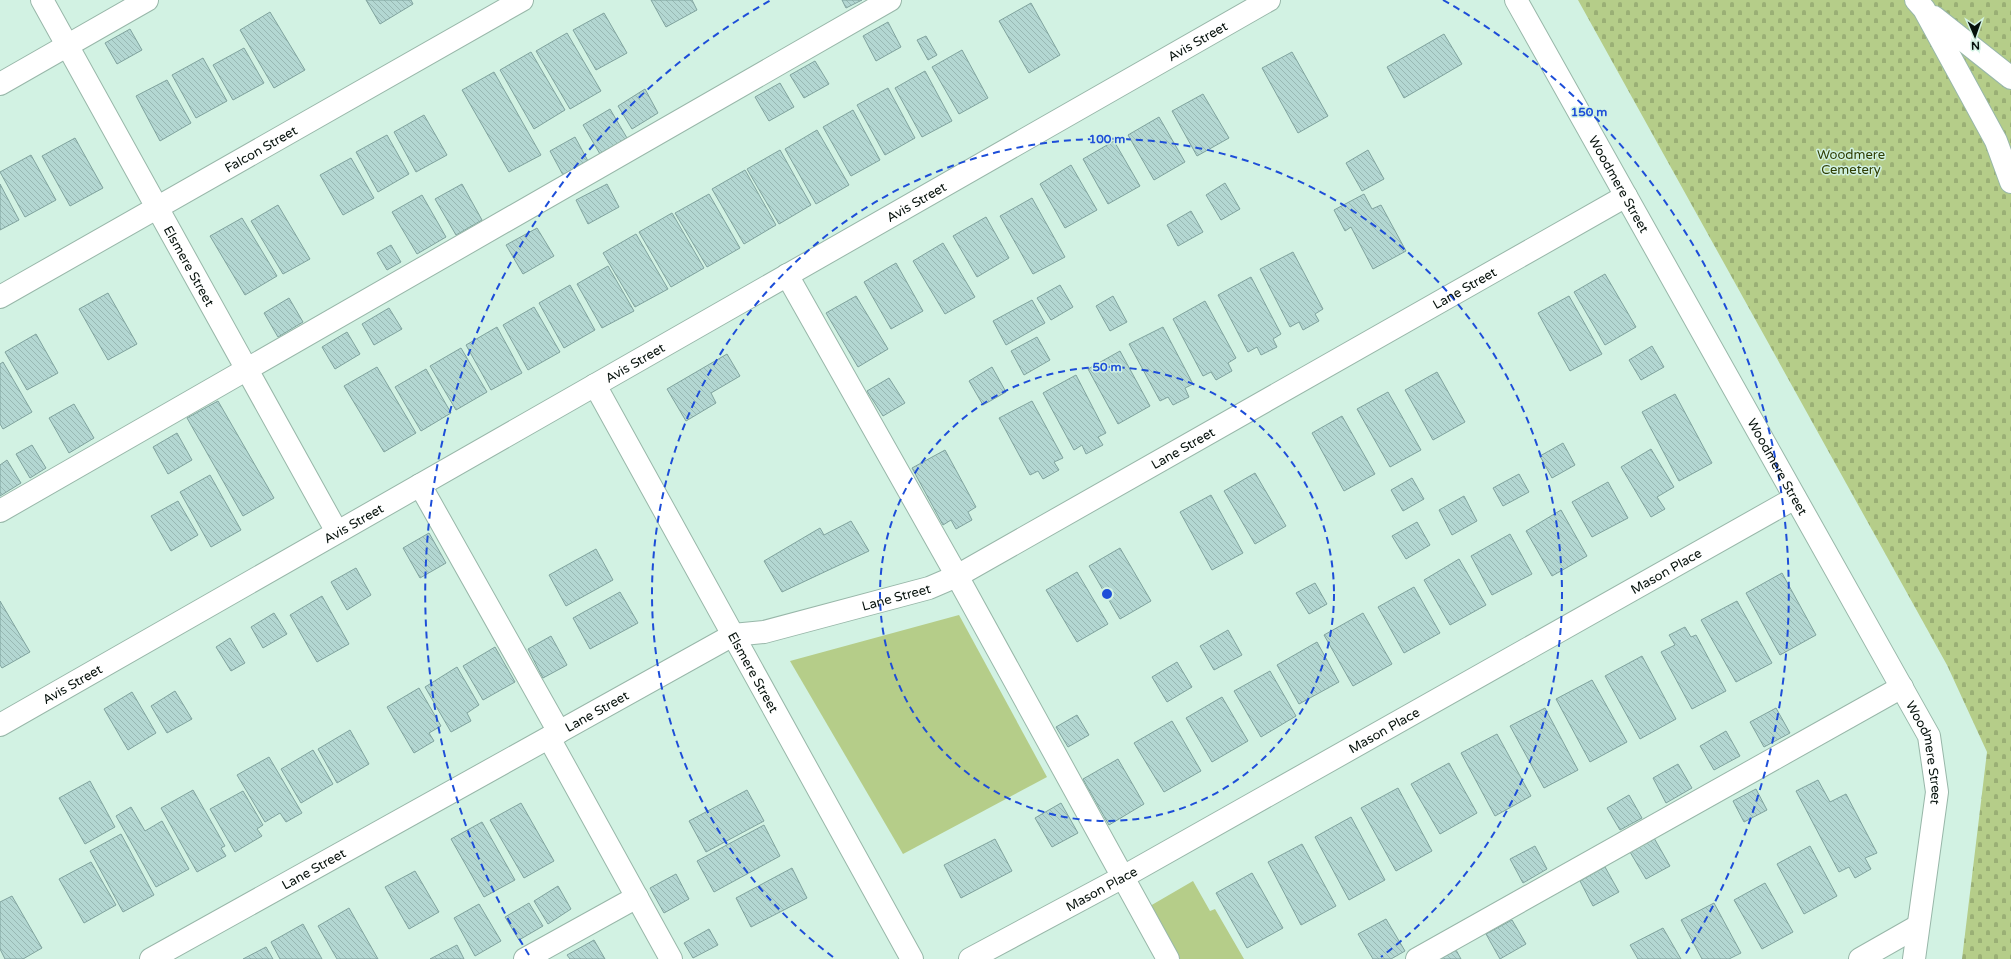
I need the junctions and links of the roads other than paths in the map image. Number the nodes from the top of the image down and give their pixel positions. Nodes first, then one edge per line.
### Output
1 (42, 0) edge
2 (146, 0) edge
3 (522, 0) edge
4 (890, 0) edge
5 (1269, 0) edge
6 (1516, 0) edge
7 (1920, 4) edge
8 (67, 45) junction
9 (2011, 78) edge
10 (0, 84) edge
11 (2011, 182) edge
12 (1626, 196) junction
13 (157, 207) junction
14 (787, 275) junction
15 (0, 296) edge
16 (246, 369) junction
17 (595, 385) junction
18 (420, 485) junction
19 (1796, 498) junction
20 (0, 510) edge
21 (337, 532) junction
22 (957, 576) junction
23 (733, 635) junction
24 (1902, 687) junction
25 (0, 724) edge
26 (554, 735) junction
27 (1123, 877) junction
28 (637, 897) junction
29 (1918, 926) junction
30 (151, 959) edge
31 (525, 959) edge
32 (671, 959) edge
33 (912, 959) edge
34 (970, 959) edge
35 (1168, 959) edge
36 (1417, 959) edge
37 (1860, 959) edge
38 (1914, 959) edge

1 - 8 street, Elsmere Street
2 - 8 street
3 - 13 street, Falcon Street
4 - 16 street
5 - 14 street, Avis Street
6 - 12 street, Woodmere Street
7 - 9 street
7 - 11 street
8 - 10 street
8 - 13 street, Elsmere Street
12 - 19 street, Woodmere Street
12 - 22 street, Lane Street
13 - 15 street, Falcon Street
13 - 16 street, Elsmere Street
14 - 17 street, Avis Street
14 - 22 street
16 - 20 street
16 - 21 street, Elsmere Street
17 - 18 street, Avis Street
17 - 23 street, Elsmere Street
18 - 21 street, Avis Street
18 - 26 street
19 - 24 street, Woodmere Street
19 - 27 street, Mason Place
21 - 25 street, Avis Street
22 - 23 street, Lane Street
22 - 27 street
23 - 26 street, Lane Street
23 - 33 street, Elsmere Street
24 - 29 street, Woodmere Street
24 - 36 street
26 - 28 street
26 - 30 street, Lane Street
27 - 34 street, Mason Place
27 - 35 street
28 - 31 street
28 - 32 street
29 - 37 street
29 - 38 street, Woodmere Street

